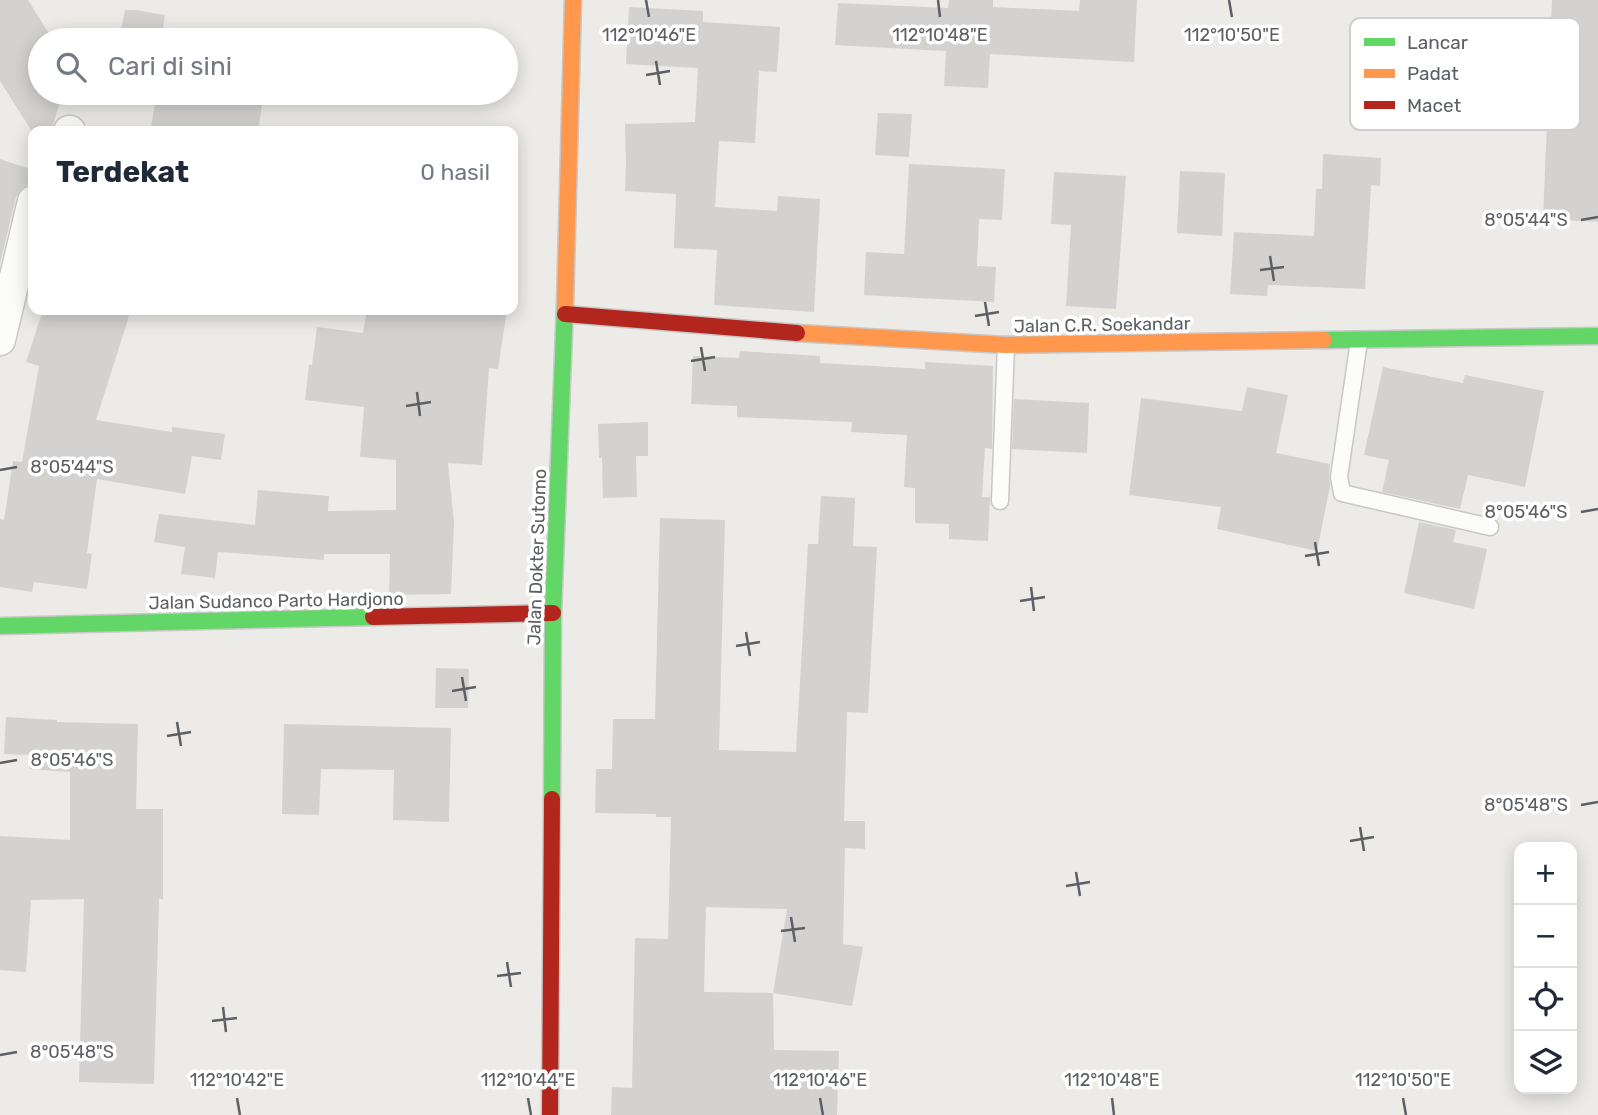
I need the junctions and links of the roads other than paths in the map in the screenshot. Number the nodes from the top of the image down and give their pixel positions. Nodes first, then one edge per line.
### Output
1 (573, 0) edge
2 (28, 222) edge
3 (565, 314) junction
4 (1598, 336) edge
5 (0, 340) edge
6 (1359, 341) junction
7 (1006, 345) junction
8 (1000, 501) dead end
9 (1490, 527) dead end
10 (553, 613) junction
11 (0, 626) edge
12 (550, 1115) edge

1 - 3 street, Jalan Dokter Sutomo
2 - 5 street
3 - 7 street, Jalan C.R. Soekandar
3 - 10 street, Jalan Dokter Sutomo
4 - 6 street, Jalan C.R. Soekandar
6 - 7 street, Jalan C.R. Soekandar
6 - 9 lane
7 - 8 lane
10 - 11 street, Jalan Sudanco Parto Hardjono
10 - 12 street, Jalan Dokter Sutomo

